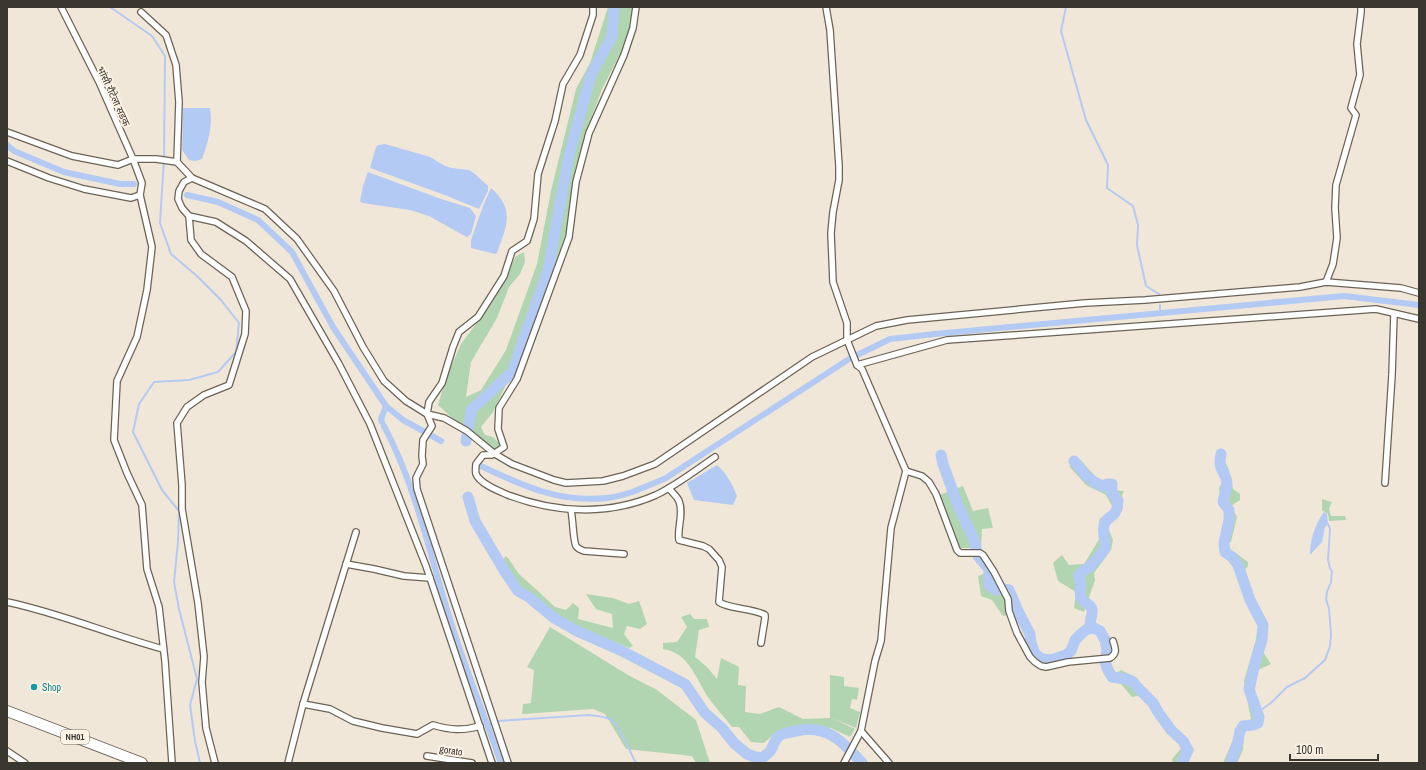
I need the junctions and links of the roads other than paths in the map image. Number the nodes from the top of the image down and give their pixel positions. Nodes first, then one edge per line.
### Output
1 (61, 7) edge
2 (593, 7) edge
3 (636, 7) edge
4 (826, 7) edge
5 (1361, 7) edge
6 (141, 12) dead end
7 (7, 132) edge
8 (133, 159) junction
9 (7, 161) edge
10 (177, 162) junction
11 (192, 178) junction
12 (140, 195) junction
13 (189, 216) junction
14 (1326, 282) junction
15 (1419, 293) edge
16 (1394, 314) junction
17 (1419, 319) edge
18 (848, 342) junction
19 (858, 365) junction
20 (426, 414) junction
21 (495, 454) junction
22 (715, 457) dead end
23 (906, 471) junction
24 (1384, 483) dead end
25 (669, 488) junction
26 (571, 510) junction
27 (356, 532) dead end
28 (624, 554) dead end
29 (346, 564) junction
30 (430, 578) junction
31 (7, 602) edge
32 (1113, 641) dead end
33 (761, 643) dead end
34 (163, 649) junction
35 (303, 704) junction
36 (7, 711) edge
37 (480, 726) junction
38 (861, 731) junction
39 (7, 751) edge
40 (427, 756) dead end
41 (25, 763) edge
42 (142, 763) edge
43 (172, 763) edge
44 (215, 763) edge
45 (288, 763) edge
46 (472, 763) edge
47 (492, 763) edge
48 (508, 763) edge
49 (844, 763) edge
50 (889, 763) edge

1 - 8 street, भांसी रौटेला सडक
2 - 20 street
3 - 21 street
4 - 18 street
5 - 14 street
6 - 10 street
7 - 8 street
8 - 10 street
8 - 12 street, भांसी रौटेला सडक
9 - 12 street
10 - 11 street
11 - 13 street
11 - 20 street
12 - 34 street, भांसी रौटेला सडक
13 - 30 street
13 - 44 street
14 - 15 street
14 - 18 street
16 - 17 street
16 - 19 street
16 - 24 street
18 - 19 street
18 - 21 street
19 - 23 street
20 - 21 street
20 - 48 street
21 - 26 street
22 - 25 street
23 - 32 street
23 - 38 street
25 - 26 street
25 - 33 street
26 - 28 street
27 - 29 street
29 - 30 street
29 - 35 street
30 - 37 street
31 - 34 street
34 - 43 street, भांसी रौटेला सडक
35 - 37 street
35 - 45 street
36 - 42 highway, NH01
37 - 47 street
38 - 49 street
38 - 50 street
39 - 41 street
40 - 46 street, gorato

